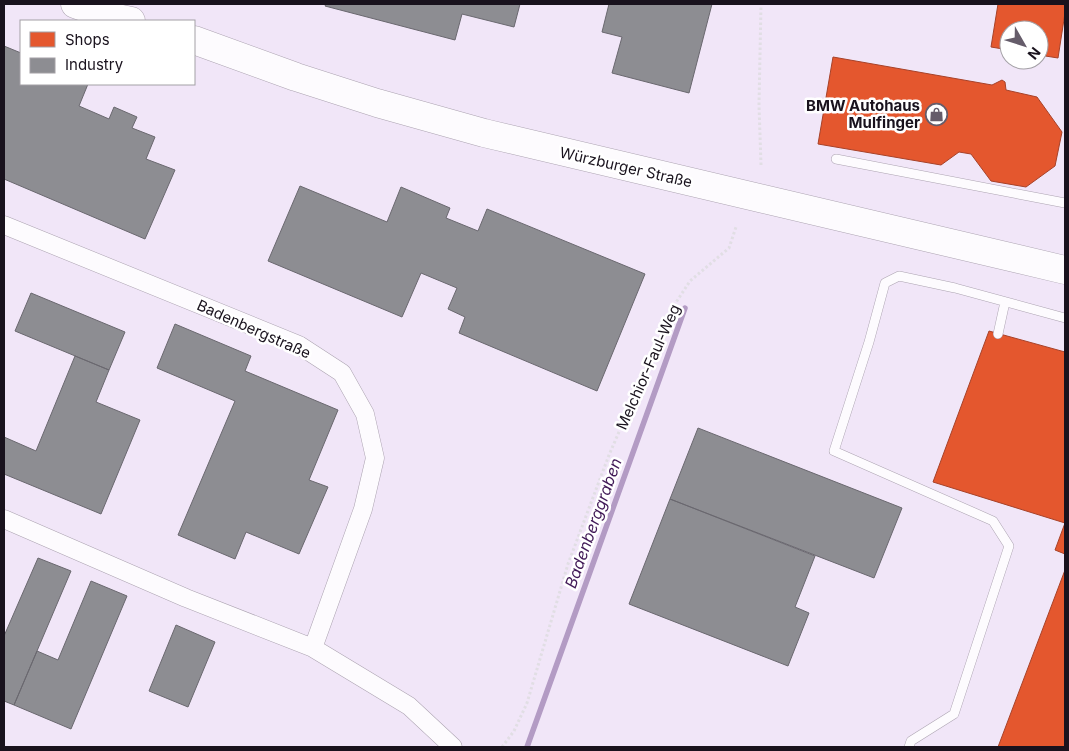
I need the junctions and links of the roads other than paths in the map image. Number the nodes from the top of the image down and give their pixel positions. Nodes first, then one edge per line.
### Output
1 (75, 4) edge
2 (123, 4) edge
3 (126, 20) edge
4 (150, 20) edge
5 (195, 40) edge
6 (836, 159) dead end
7 (1065, 203) edge
8 (4, 225) edge
9 (1065, 270) edge
10 (1005, 302) junction
11 (1065, 318) edge
12 (998, 334) dead end
13 (4, 519) edge
14 (313, 648) junction
15 (453, 747) edge
16 (909, 747) edge

1 - 3 main road
2 - 4 main road
5 - 9 main road, Würzburger Straße
6 - 7 lane
8 - 14 street, Badenbergstraße
10 - 11 lane
10 - 12 lane
10 - 16 lane
13 - 14 street
14 - 15 street

